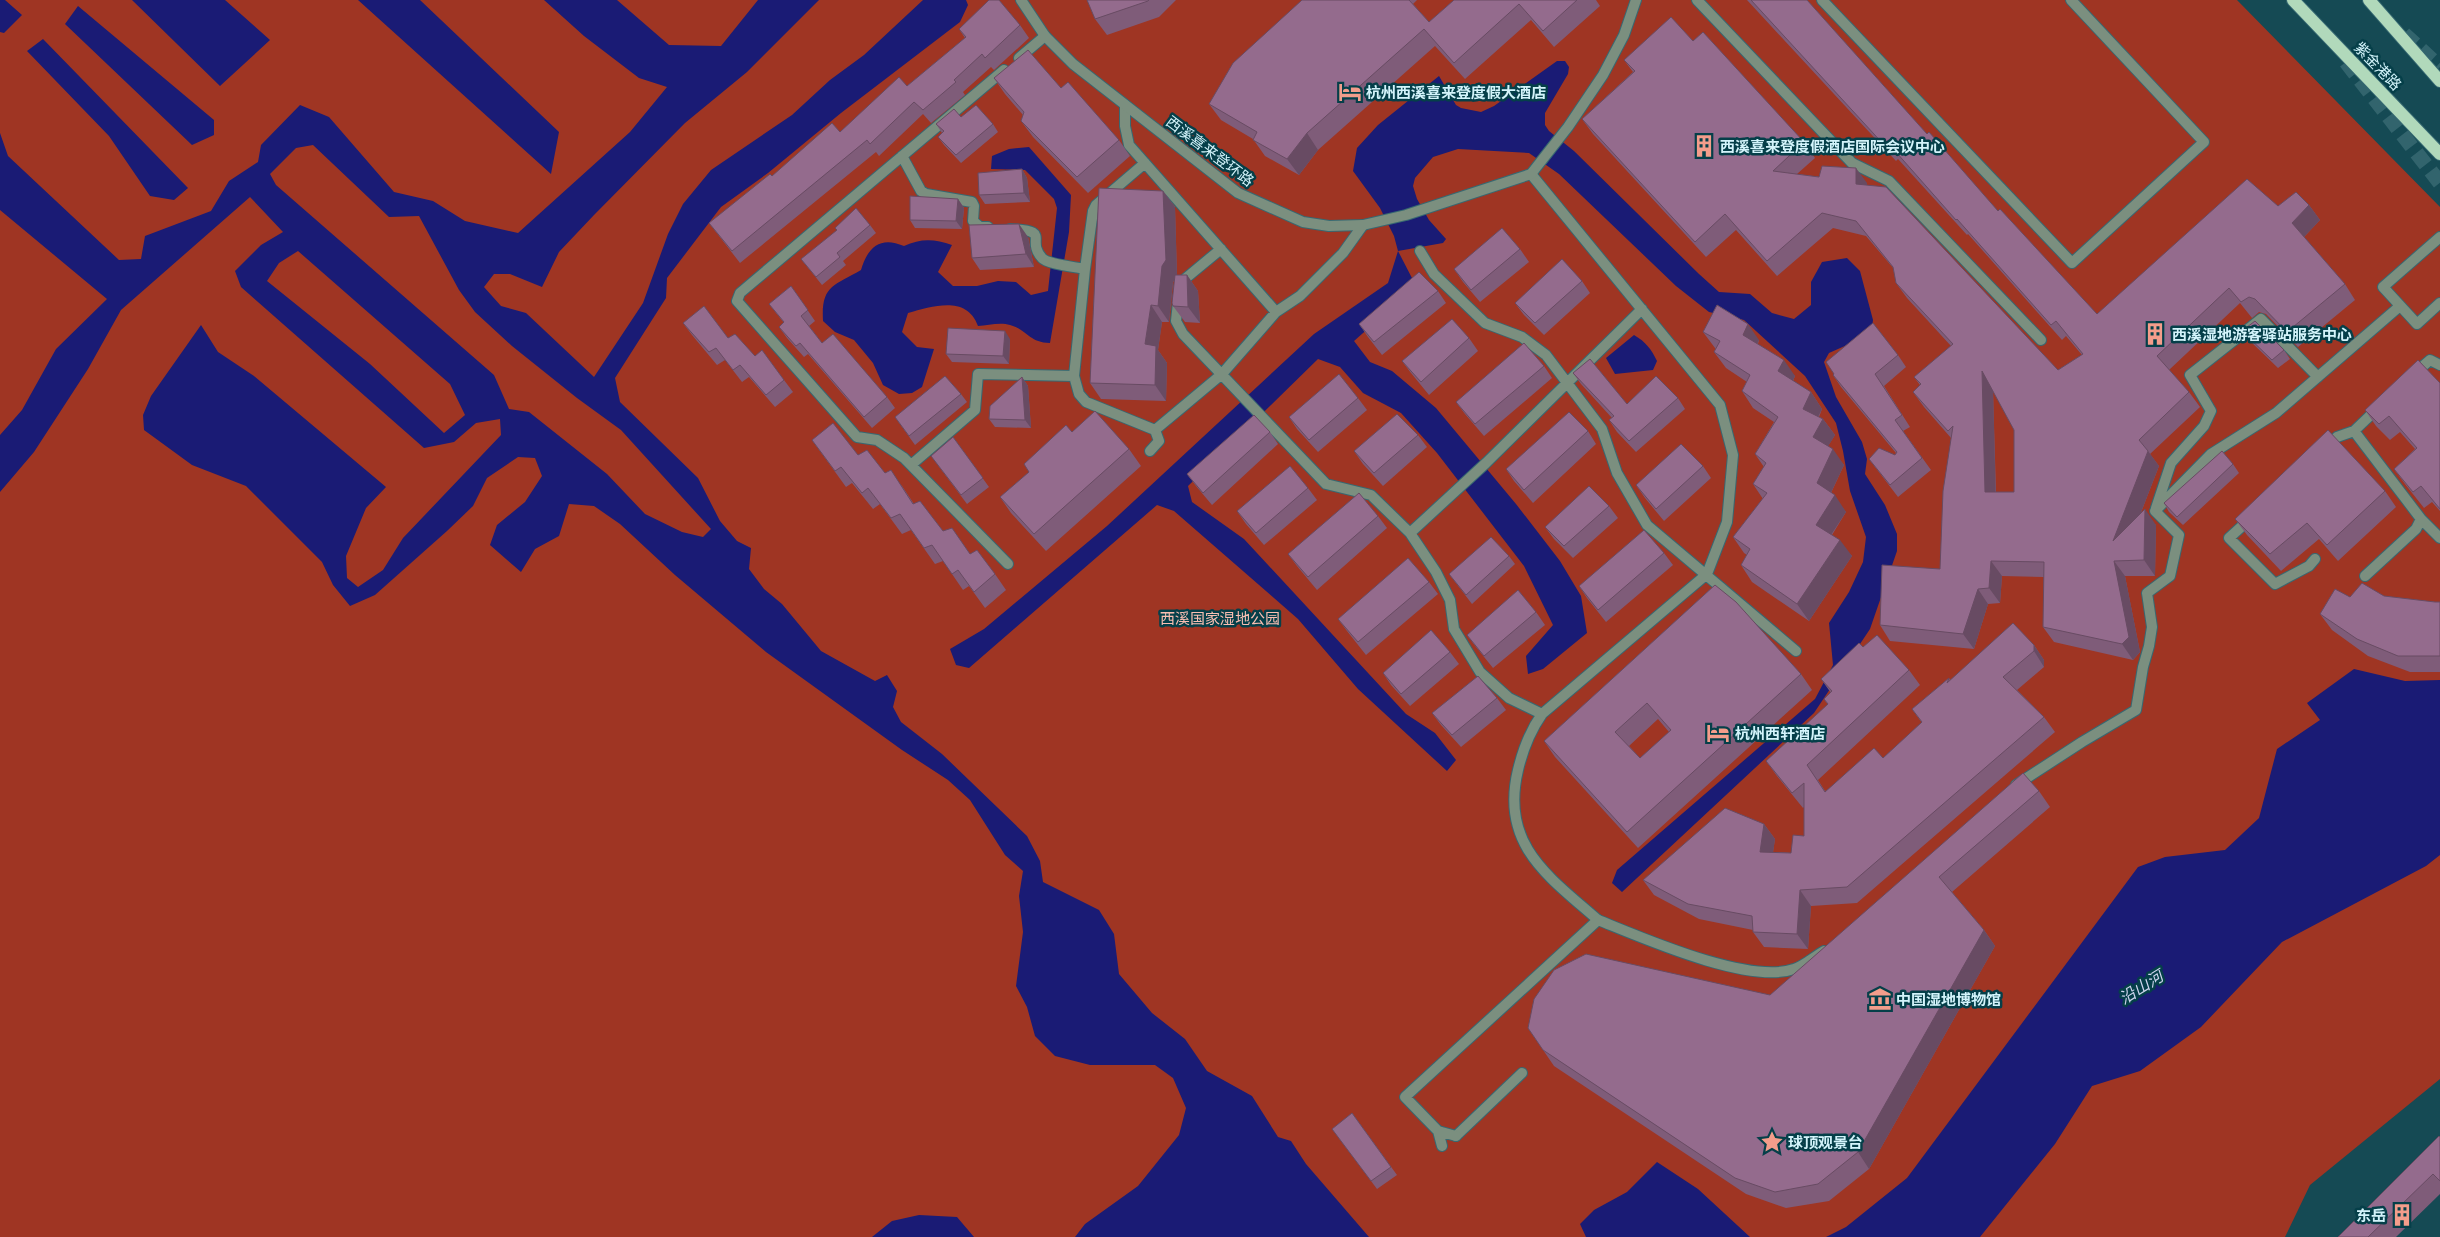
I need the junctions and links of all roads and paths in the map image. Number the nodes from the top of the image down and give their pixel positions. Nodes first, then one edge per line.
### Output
1 (1020, 0) edge
2 (1636, 0) edge
3 (1697, 0) edge
4 (1822, 0) edge
5 (2071, 0) edge
6 (2293, 0) edge
7 (2369, 0) edge
8 (1045, 36) junction
9 (2440, 81) edge
10 (1125, 105) junction
11 (2440, 154) edge
12 (902, 156) junction
13 (1145, 163) junction
14 (1535, 171) junction
15 (1363, 225) junction
16 (2440, 237) edge
17 (1221, 249) junction
18 (1420, 251) dead end
19 (1084, 269) junction
20 (2440, 303) edge
21 (2400, 306) junction
22 (1642, 309) junction
23 (1276, 312) junction
24 (2041, 340) dead end
25 (2440, 365) edge
26 (1222, 374) junction
27 (1074, 376) junction
28 (2318, 377) junction
29 (2409, 379) edge
30 (1568, 384) junction
31 (2388, 398) edge
32 (1155, 430) junction
33 (2354, 430) junction
34 (1150, 451) dead end
35 (2315, 458) edge
36 (911, 465) junction
37 (2155, 511) junction
38 (2258, 511) edge
39 (2420, 519) junction
40 (1410, 533) junction
41 (2440, 538) edge
42 (2315, 559) dead end
43 (1008, 564) dead end
44 (1707, 574) junction
45 (2365, 576) dead end
46 (1796, 651) dead end
47 (1542, 714) junction
48 (2010, 789) edge
49 (1598, 920) junction
50 (1834, 944) edge
51 (1522, 1073) dead end
52 (1438, 1131) junction
53 (1442, 1146) dead end

1 - 8 street, 西溪喜来登环路
2 - 14 street
3 - 24 street
4 - 5 street
6 - 11 main road, 紫金港路
7 - 9 main road
8 - 10 street, 西溪喜来登环路
8 - 12 street
10 - 13 street
10 - 15 street, 西溪喜来登环路
12 - 19 street
12 - 36 street
13 - 17 street
13 - 19 street
14 - 15 street, 西溪喜来登环路
14 - 22 street
15 - 23 street
16 - 21 street
17 - 23 street
17 - 26 street
18 - 30 street
19 - 27 street
20 - 21 street
21 - 28 street
22 - 30 street
22 - 44 street
23 - 26 street
25 - 29 street
26 - 32 street
26 - 40 street
27 - 32 street
27 - 36 street
28 - 37 street
28 - 37 street
30 - 40 street
30 - 44 street
31 - 33 street
32 - 34 street
33 - 35 street
33 - 39 street
36 - 43 street
37 - 48 street
38 - 42 street
39 - 41 street
39 - 45 street
40 - 47 street
44 - 46 street
44 - 47 street
47 - 49 street
49 - 50 street
49 - 52 street
51 - 52 street
52 - 53 street

